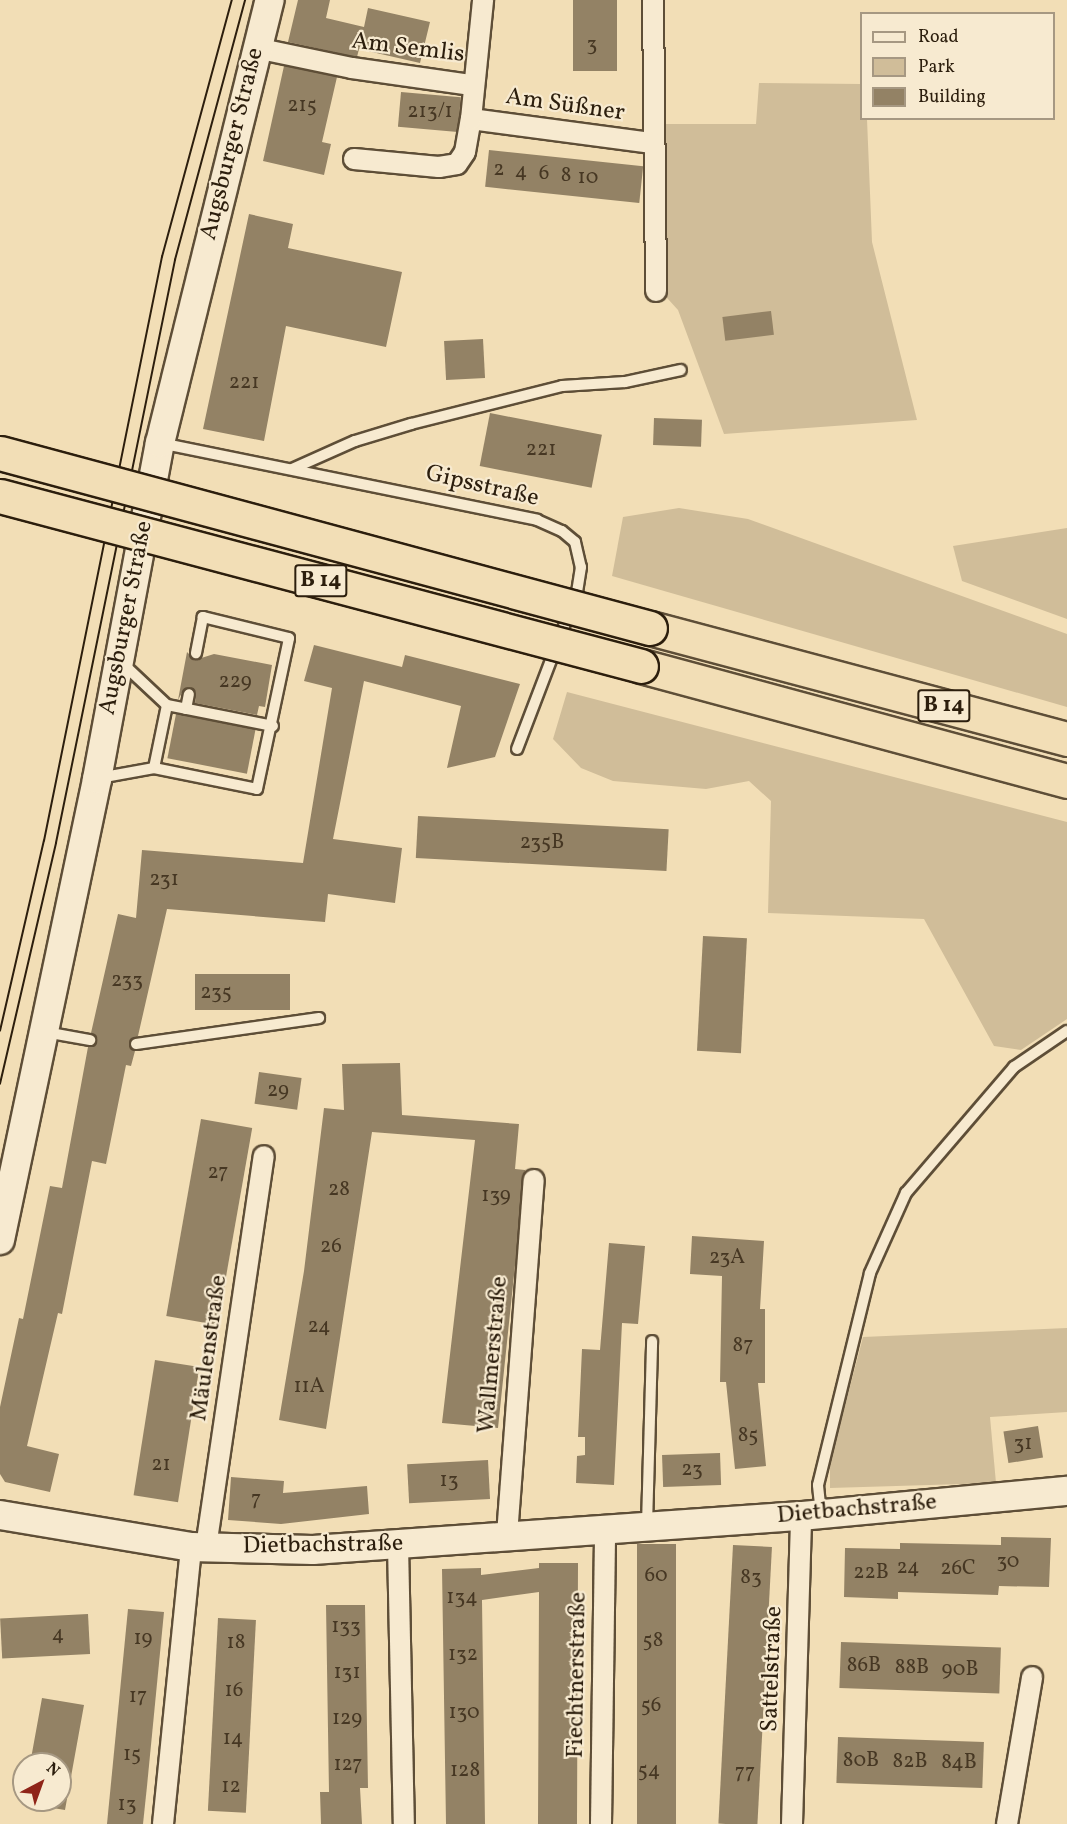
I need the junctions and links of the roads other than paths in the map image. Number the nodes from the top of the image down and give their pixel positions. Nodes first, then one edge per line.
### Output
1 (270, 0) edge
2 (483, 0) edge
3 (653, 0) edge
4 (256, 48) junction
5 (472, 85) junction
6 (471, 119) junction
7 (652, 143) junction
8 (354, 159) dead end
9 (656, 291) dead end
10 (681, 370) dead end
11 (160, 443) junction
12 (0, 453) edge
13 (292, 470) junction
14 (0, 496) edge
15 (196, 653) dead end
16 (119, 660) junction
17 (189, 694) dead end
18 (167, 705) junction
19 (186, 709) junction
20 (273, 726) junction
21 (1067, 739) edge
22 (517, 749) dead end
23 (154, 768) junction
24 (97, 779) junction
25 (1067, 781) edge
26 (319, 1018) dead end
27 (1067, 1031) edge
28 (45, 1032) junction
29 (90, 1040) dead end
30 (136, 1044) dead end
31 (264, 1156) dead end
32 (534, 1180) dead end
33 (0, 1240) edge
34 (652, 1341) dead end
35 (1067, 1491) edge
36 (0, 1515) edge
37 (811, 1515) junction
38 (647, 1525) junction
39 (604, 1528) junction
40 (507, 1535) junction
41 (398, 1545) junction
42 (198, 1547) junction
43 (1032, 1677) dead end
44 (163, 1824) edge
45 (404, 1824) edge
46 (601, 1824) edge
47 (792, 1824) edge
48 (1007, 1824) edge

1 - 4 main road, Augsburger Straße
2 - 5 street, Am Semlis
3 - 7 street, Am Süßner
4 - 5 street, Am Semlis
4 - 11 main road, Augsburger Straße
5 - 6 street, Am Süßner
6 - 7 street, Am Süßner
6 - 8 street, Am Süßner
7 - 9 street, Am Süßner
10 - 13 lane
11 - 13 lane, Gipsstraße
11 - 16 main road, Augsburger Straße
12 - 21 highway, B 14, bridge
13 - 22 lane, Gipsstraße
14 - 25 highway, B 14, bridge
15 - 20 lane
16 - 18 lane
16 - 24 main road, Augsburger Straße
17 - 19 lane
18 - 19 lane
18 - 23 lane
19 - 20 lane
20 - 23 lane
23 - 24 lane
24 - 28 main road, Augsburger Straße
26 - 30 lane
27 - 37 lane
28 - 29 lane
28 - 33 main road, Augsburger Straße
31 - 42 street, Mäulenstraße
32 - 40 street, Wallmerstraße
34 - 38 lane
35 - 37 main road, Dietbachstraße
36 - 42 main road, Dietbachstraße
37 - 38 main road, Dietbachstraße
37 - 47 street, Sattelstraße
38 - 39 main road, Dietbachstraße
39 - 40 main road, Dietbachstraße
39 - 46 street, Fiechtnerstraße
40 - 41 main road, Dietbachstraße
41 - 42 main road, Dietbachstraße
41 - 45 street
42 - 44 street, Mäulenstraße
43 - 48 street

